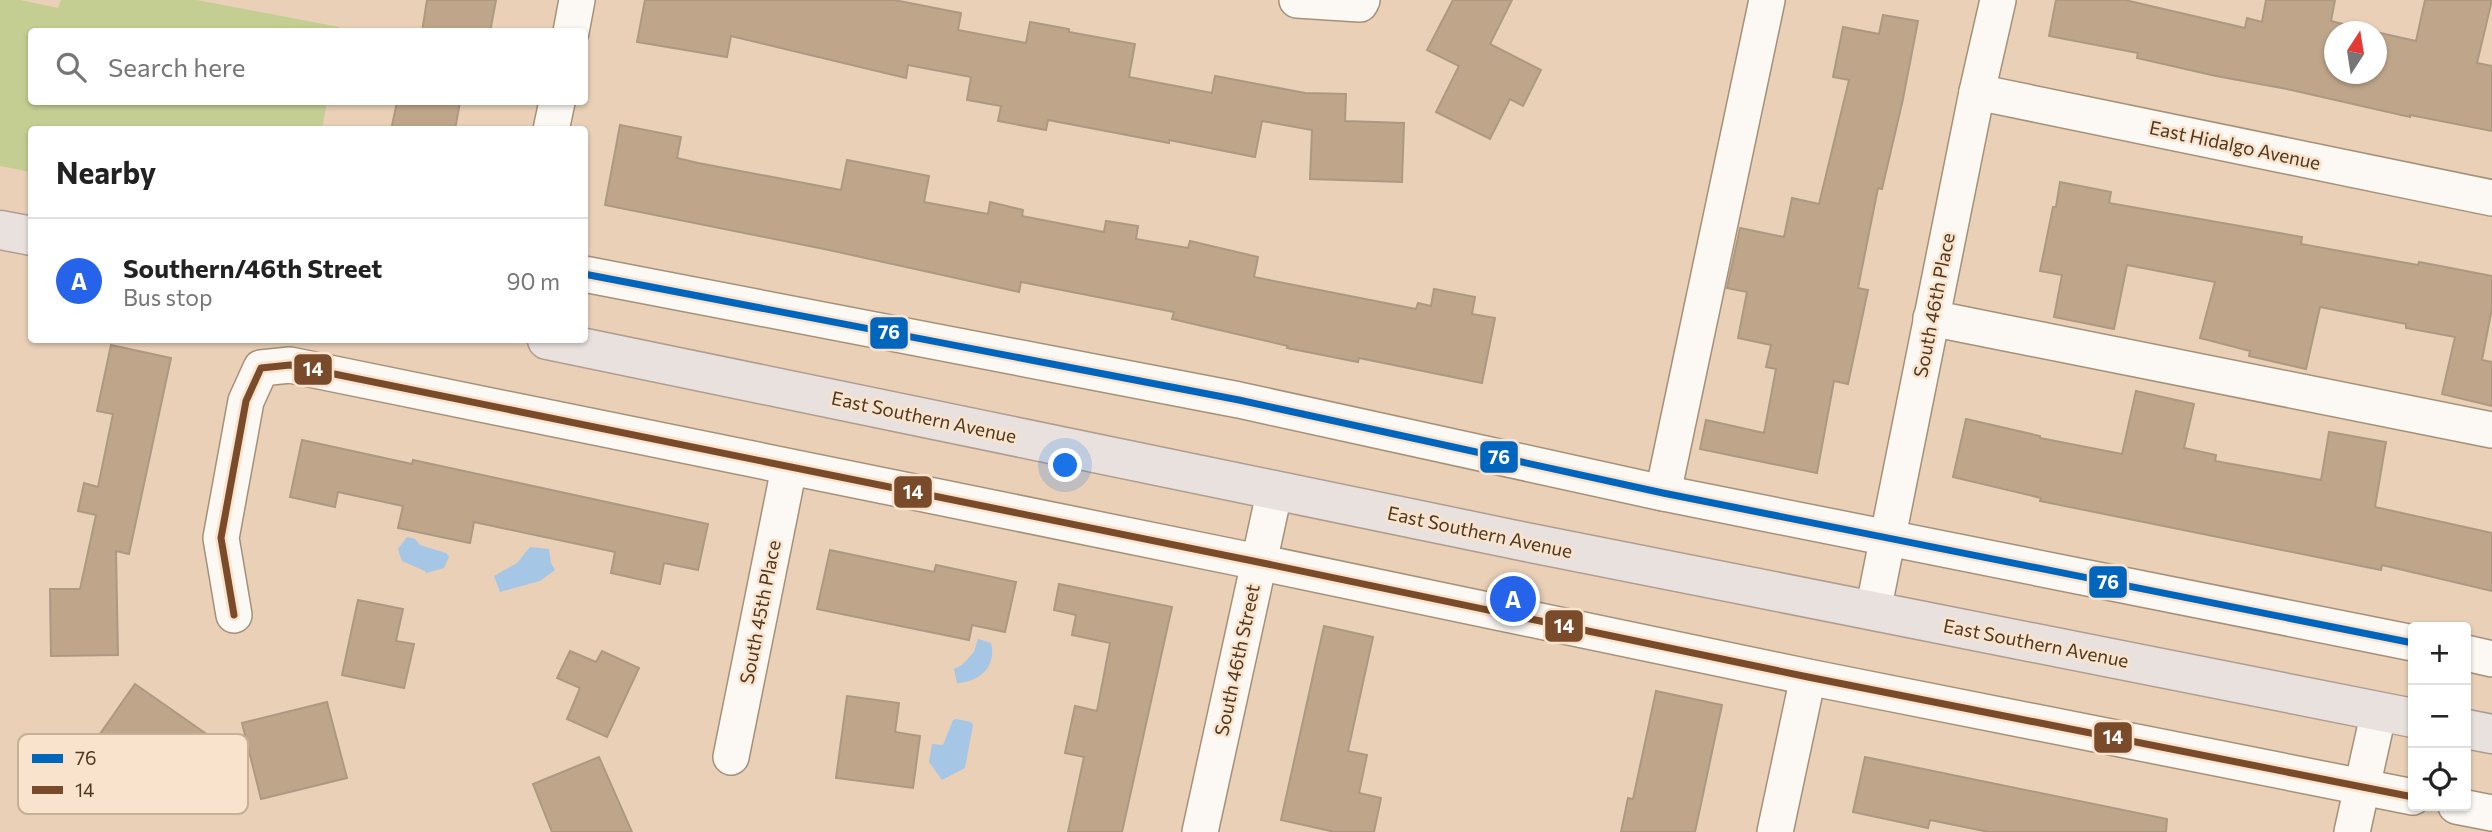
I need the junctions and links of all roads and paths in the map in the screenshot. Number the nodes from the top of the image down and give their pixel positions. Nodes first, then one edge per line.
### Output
1 (577, 0) edge
2 (1297, 0) edge
3 (1767, 0) edge
4 (1998, 0) edge
5 (1361, 2) edge
6 (572, 28) edge
7 (1977, 92) junction
8 (556, 105) edge
9 (552, 126) edge
10 (2492, 198) edge
11 (0, 230) edge
12 (28, 235) edge
13 (588, 275) edge
14 (1931, 318) junction
15 (562, 343) edge
16 (2492, 430) edge
17 (789, 468) junction
18 (1275, 489) junction
19 (1662, 493) junction
20 (1887, 538) junction
21 (1258, 562) junction
22 (1873, 611) junction
23 (234, 615) dead end
24 (2408, 642) edge
25 (2471, 654) edge
26 (2492, 659) edge
27 (1808, 677) junction
28 (2396, 714) edge
29 (2471, 730) edge
30 (2492, 734) edge
31 (731, 757) dead end
32 (2361, 787) junction
33 (2408, 796) edge
34 (2471, 809) edge
35 (2492, 813) edge
36 (1200, 832) edge
37 (1775, 832) edge
38 (2352, 832) edge

1 - 6 street
2 - 5 street
3 - 19 street
4 - 7 street, South 46th Place
7 - 10 street, East Hidalgo Avenue
7 - 14 street, South 46th Place
8 - 9 street
11 - 12 main road
13 - 19 street
14 - 16 street
14 - 20 street, South 46th Place
15 - 18 main road, East Southern Avenue
17 - 21 street
17 - 23 street
17 - 31 street, South 45th Place
18 - 21 street, South 46th Street
18 - 22 main road, East Southern Avenue
19 - 20 street
20 - 22 street, South 46th Place
20 - 24 street
21 - 27 street
21 - 36 street, South 46th Street
22 - 28 main road, East Southern Avenue
25 - 26 street
27 - 32 street
27 - 37 street
28 - 32 street
29 - 30 main road
32 - 33 street
32 - 38 street
34 - 35 street

